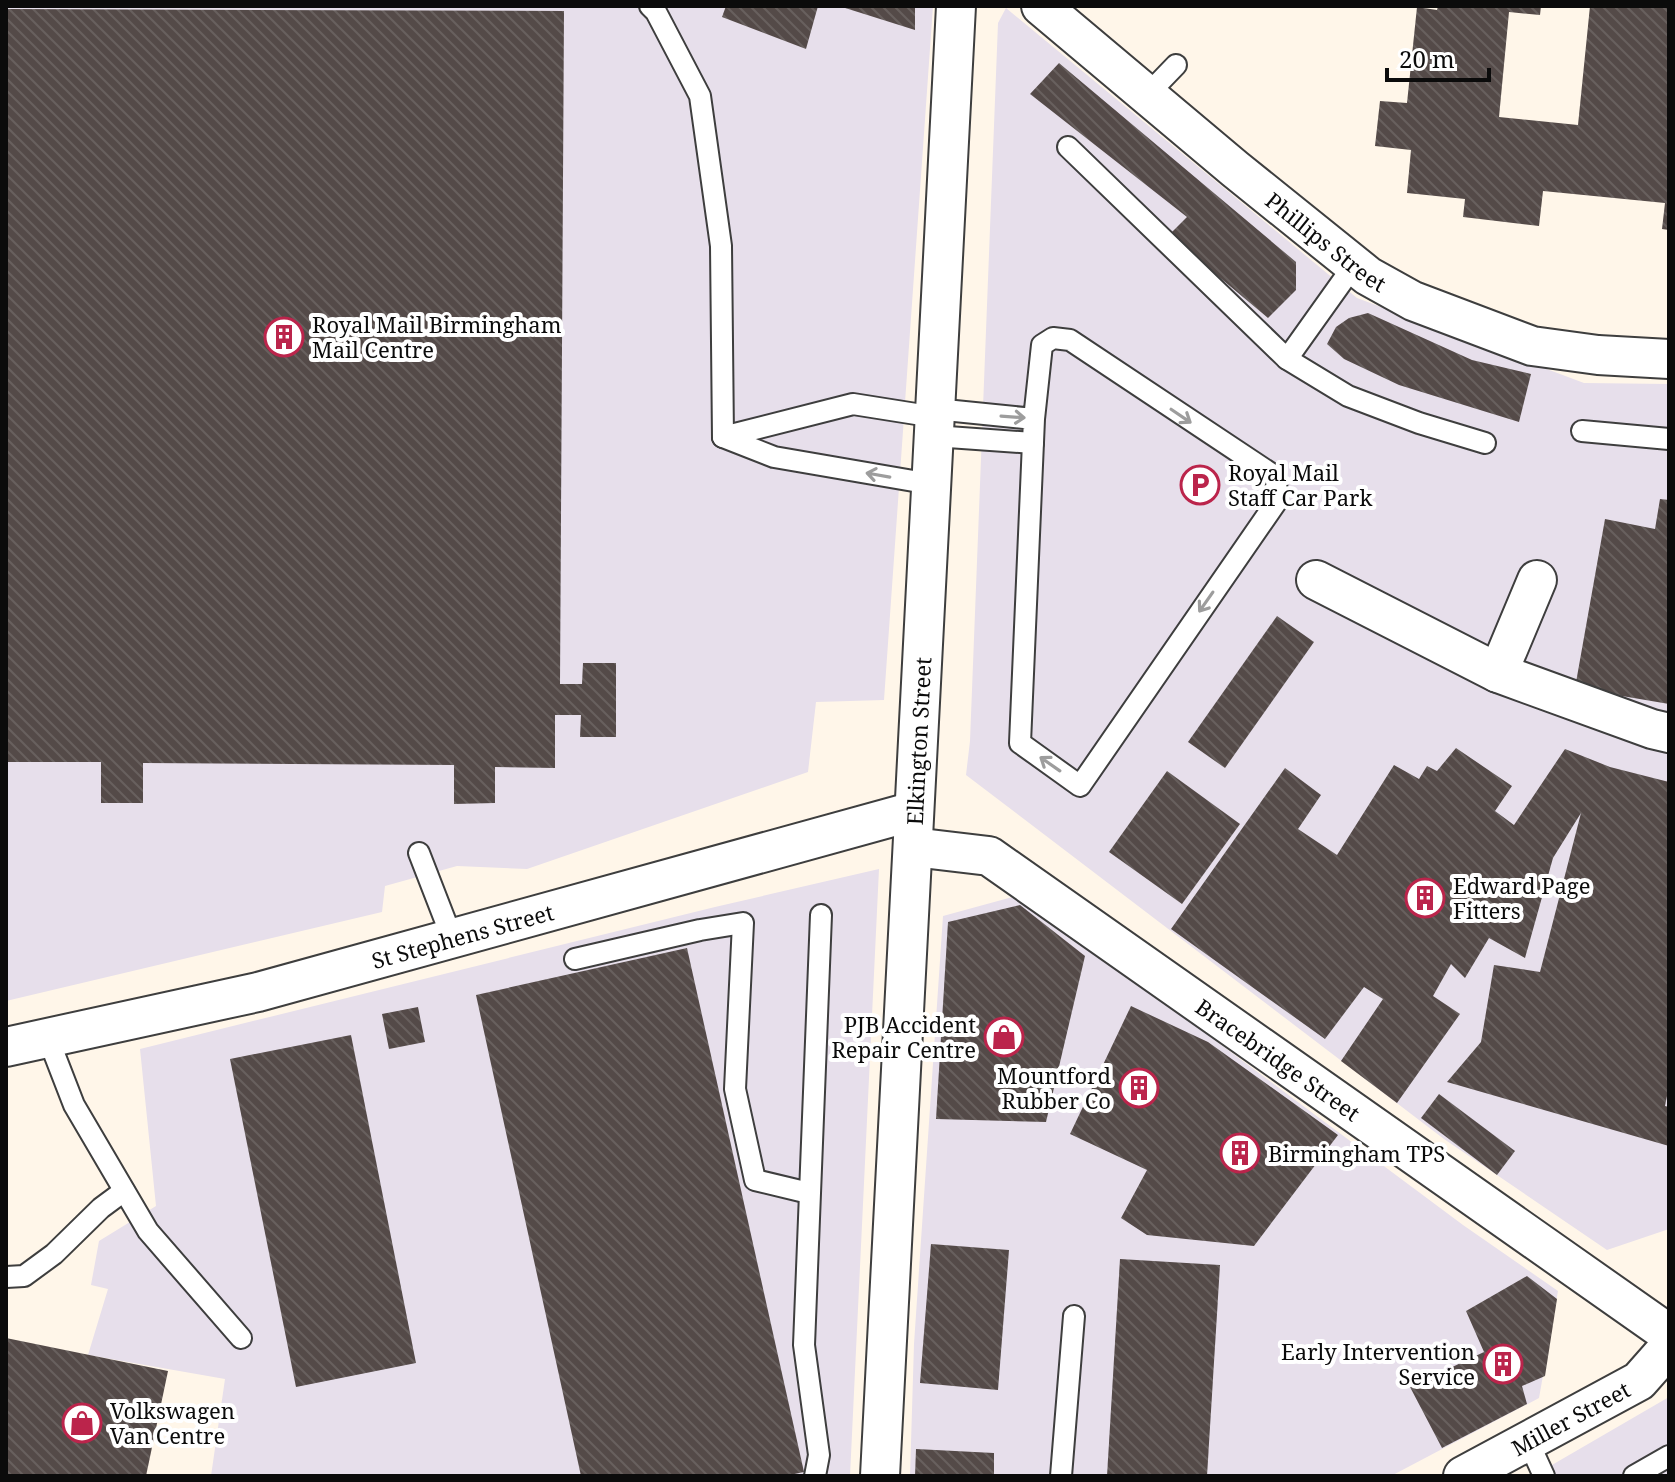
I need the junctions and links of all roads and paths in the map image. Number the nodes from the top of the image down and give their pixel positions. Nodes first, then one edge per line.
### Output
1 (650, 6) edge
2 (1041, 6) edge
3 (956, 12) edge
4 (1176, 65) dead end
5 (1148, 94) junction
6 (1068, 147) dead end
7 (1354, 265) junction
8 (1287, 359) junction
9 (1669, 359) edge
10 (1034, 419) junction
11 (935, 421) junction
12 (1582, 431) dead end
13 (723, 437) junction
14 (1669, 439) edge
15 (1033, 443) junction
16 (1485, 443) dead end
17 (931, 484) junction
18 (1316, 580) dead end
19 (1537, 580) dead end
20 (1498, 673) junction
21 (1669, 733) edge
22 (914, 829) junction
23 (419, 853) dead end
24 (821, 915) dead end
25 (452, 938) junction
26 (575, 959) dead end
27 (48, 1038) junction
28 (6, 1047) edge
29 (124, 1191) junction
30 (809, 1193) junction
31 (6, 1277) edge
32 (1074, 1316) dead end
33 (1669, 1334) edge
34 (241, 1338) dead end
35 (1669, 1347) edge
36 (1528, 1441) junction
37 (1669, 1456) edge
38 (815, 1476) edge
39 (880, 1476) edge
40 (1061, 1476) edge
41 (1463, 1476) edge
42 (1544, 1476) edge
43 (1634, 1476) edge

1 - 13 lane
2 - 5 street, Phillips Street
3 - 11 street, Elkington Street
4 - 5 lane
5 - 7 street, Phillips Street
6 - 8 lane
7 - 8 lane
7 - 9 street, Phillips Street
8 - 16 lane
11 -> 10 lane
10 - 15 lane
10 -> 15 lane
11 - 13 lane
11 - 15 lane
11 - 17 street, Elkington Street
12 - 14 lane
17 -> 13 lane
17 - 22 street, Elkington Street
18 - 20 street
19 - 20 street
20 - 21 street
22 - 25 street, St Stephens Street
22 - 33 street, Bracebridge Street
22 - 39 street, Elkington Street
23 - 25 lane
24 - 30 lane
25 - 27 street, St Stephens Street
26 - 30 lane
27 - 28 street, St Stephens Street
27 - 29 lane
29 - 31 lane
29 - 34 lane
30 - 38 lane
32 - 40 lane
35 - 36 street, Miller Street
36 - 41 street, Miller Street
36 - 42 lane
37 - 43 lane

